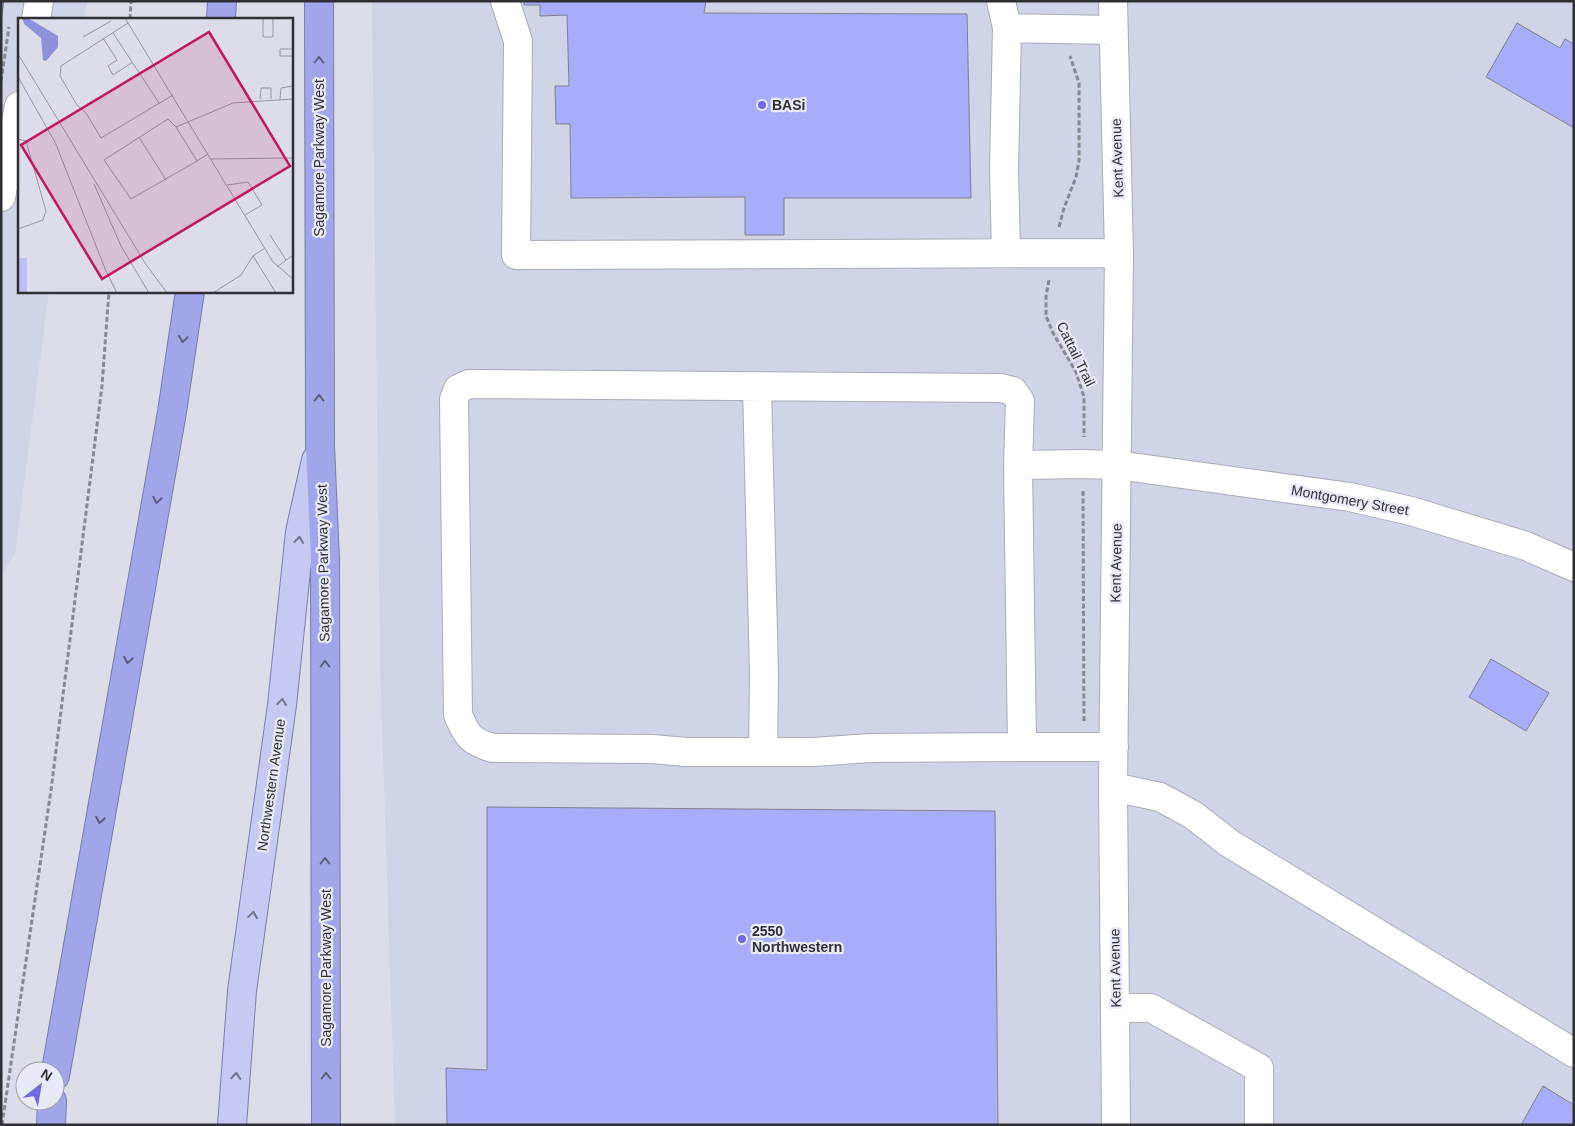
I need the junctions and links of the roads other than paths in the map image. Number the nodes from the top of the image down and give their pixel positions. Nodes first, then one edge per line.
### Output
1 (39, 1) edge
2 (222, 1) edge
3 (318, 1) edge
4 (505, 1) edge
5 (1001, 1) edge
6 (1113, 1) edge
7 (24, 18) edge
8 (221, 18) edge
9 (1007, 28) junction
10 (1113, 30) junction
11 (18, 111) edge
12 (1, 197) edge
13 (1006, 253) junction
14 (1119, 253) junction
15 (190, 292) edge
16 (757, 386) junction
17 (320, 446) junction
18 (1018, 465) junction
19 (1117, 465) junction
20 (1574, 567) edge
21 (1022, 747) junction
22 (1114, 747) junction
23 (763, 752) junction
24 (1113, 787) junction
25 (1115, 1008) junction
26 (1574, 1053) edge
27 (58, 1061) edge
28 (52, 1111) edge
29 (51, 1125) edge
30 (232, 1125) edge
31 (326, 1125) edge
32 (1116, 1125) edge
33 (1259, 1125) edge

1 - 7 street
2 - 8 highway
17 -> 3 highway, Sagamore Parkway West
4 - 13 street
5 - 9 street
6 - 10 street, Kent Avenue
9 - 10 street
9 - 13 street
10 - 14 street, Kent Avenue
11 - 12 street
13 - 14 street
14 - 19 street, Kent Avenue
15 -> 27 highway
16 - 18 street
16 - 23 street
16 - 23 street
30 -> 17 main road, Northwestern Avenue
31 -> 17 highway, Sagamore Parkway West
18 - 19 street, Montgomery Street
18 - 21 street
19 - 20 street, Montgomery Street
19 - 22 street, Kent Avenue
21 - 22 street
21 - 23 street
22 - 24 street, Kent Avenue
24 - 25 street, Kent Avenue
24 - 26 street
25 - 32 street, Kent Avenue
25 - 33 street
28 - 29 highway

